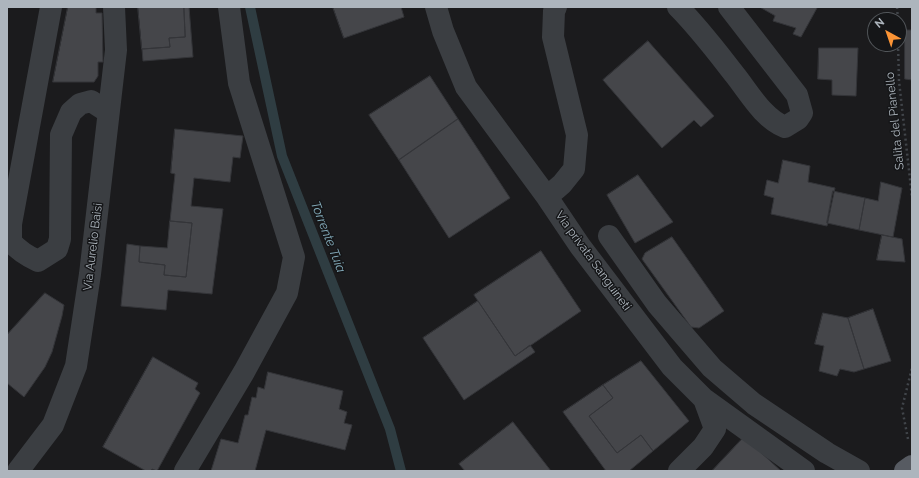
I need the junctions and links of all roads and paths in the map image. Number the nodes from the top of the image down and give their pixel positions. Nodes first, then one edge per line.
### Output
1 (52, 7) edge
2 (114, 7) edge
3 (230, 7) edge
4 (436, 7) edge
5 (556, 7) edge
6 (678, 7) edge
7 (729, 7) edge
8 (898, 52) edge
9 (108, 112) junction
10 (547, 197) junction
11 (912, 197) edge
12 (609, 236) dead end
13 (912, 368) edge
14 (704, 399) junction
15 (909, 442) dead end
16 (912, 466) edge
17 (18, 471) edge
18 (185, 471) edge
19 (679, 471) edge
20 (804, 471) edge
21 (859, 471) edge
22 (905, 471) edge

1 - 9 street
2 - 9 street, Via Aurelio Baisi
3 - 18 street
4 - 10 street, Via privata Sanguineti
5 - 10 street
6 - 7 street
8 - 11 path, Salita del Pianello
9 - 17 street, Via Aurelio Baisi
10 - 14 street, Via privata Sanguineti
12 - 21 street
13 - 15 path
14 - 19 street
14 - 20 street, Via privata Sanguineti
16 - 22 main road

